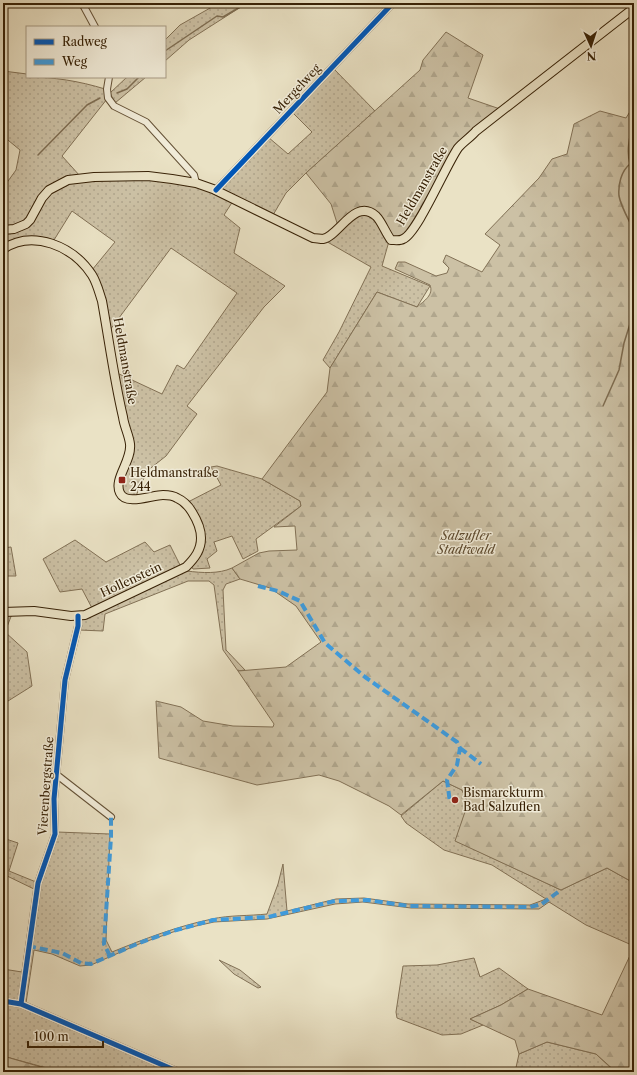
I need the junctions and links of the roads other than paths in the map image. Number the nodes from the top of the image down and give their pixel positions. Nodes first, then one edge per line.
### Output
1 (82, 3) edge
2 (393, 3) edge
3 (634, 8) edge
4 (94, 26) edge
5 (110, 78) edge
6 (196, 183) junction
7 (216, 190) junction
8 (3, 230) edge
9 (3, 249) edge
10 (177, 497) joint
11 (3, 612) edge
12 (78, 616) junction
13 (57, 775) junction
14 (111, 817) dead end
15 (3, 1001) edge
16 (21, 1004) junction
17 (179, 1072) edge

1 - 4 street
2 - 7 street, Mergelweg
3 - 7 main road, Heldmanstraße
5 - 6 street
6 - 7 main road, Heldmanstraße
6 - 8 main road, Heldmanstraße
9 - 10 main road, Heldmanstraße
10 - 12 main road, Hollenstein
11 - 12 main road, Hollenstein
12 - 13 street, Vierenbergstraße
13 - 14 street
13 - 16 street, Vierenbergstraße
15 - 16 street
16 - 17 street

